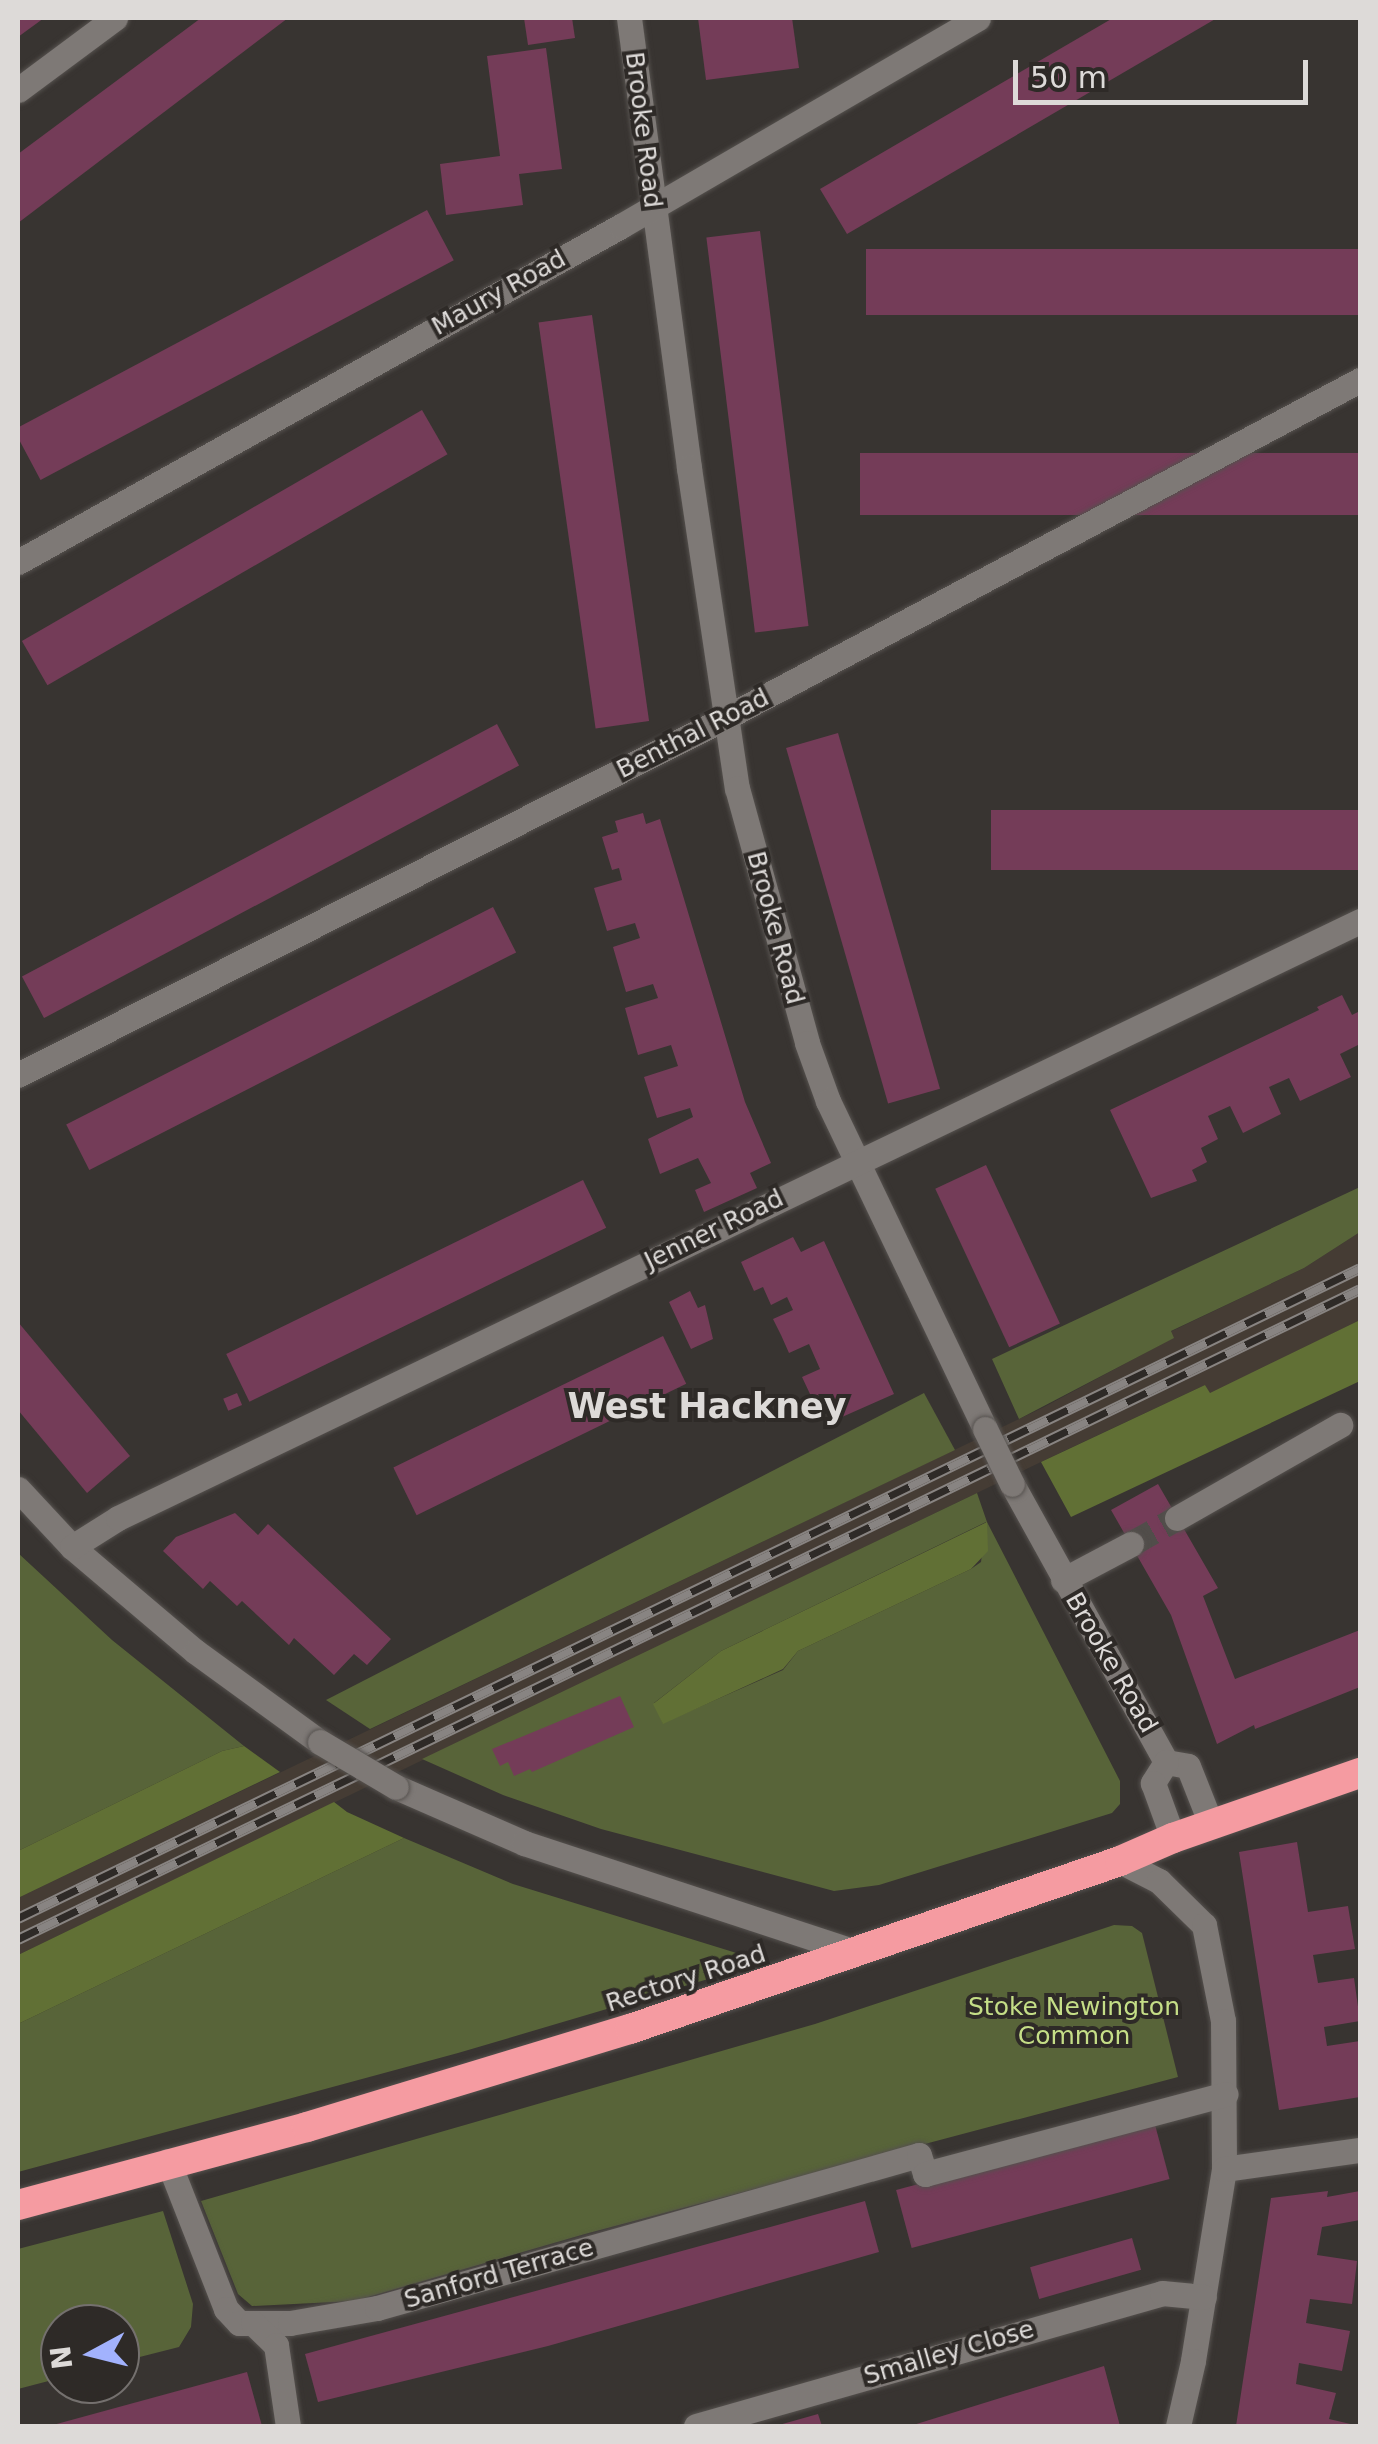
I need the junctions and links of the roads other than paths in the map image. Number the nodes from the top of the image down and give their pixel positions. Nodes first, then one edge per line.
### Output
1 (115, 18) edge
2 (630, 18) edge
3 (978, 18) edge
4 (18, 90) edge
5 (653, 206) junction
6 (1360, 380) edge
7 (18, 562) edge
8 (726, 718) junction
9 (1360, 921) edge
10 (18, 1074) edge
11 (854, 1162) junction
12 (1340, 1425) dead end
13 (18, 1489) edge
14 (1177, 1518) tunnel mouth
15 (1131, 1544) tunnel mouth
16 (72, 1547) junction
17 (1063, 1580) junction
18 (1166, 1762) junction
19 (1360, 1773) edge
20 (1211, 1824) junction
21 (1172, 1838) junction
22 (1120, 1861) junction
23 (856, 1952) junction
24 (1226, 2094) junction
25 (1360, 2150) edge
26 (168, 2161) junction
27 (1224, 2169) junction
28 (18, 2204) edge
29 (1204, 2297) junction
30 (253, 2323) junction
31 (288, 2426) edge
32 (696, 2426) edge
33 (1178, 2426) edge

1 - 4 street
2 - 5 street, Brooke Road
3 - 5 street, Maury Road
5 - 7 street, Maury Road
5 - 8 street, Brooke Road
6 - 8 street, Benthal Road
8 - 10 street, Benthal Road
8 - 11 street, Brooke Road
9 - 11 street, Jenner Road
11 - 16 street, Jenner Road
11 - 17 street, Brooke Road, bridge
12 - 14 street
13 - 16 street
15 - 17 street
16 - 23 street, bridge
17 - 18 street, Brooke Road
18 - 20 street, Brooke Road
18 - 21 street, Brooke Road
19 - 20 highway, Rectory Road
20 - 21 highway, Rectory Road
21 - 22 highway, Rectory Road
22 - 23 highway, Rectory Road
22 - 24 street
23 - 26 highway, Rectory Road
24 - 27 street
24 - 30 street, Sanford Terrace
25 - 27 street
26 - 28 highway, Rectory Road
26 - 30 street
27 - 29 street
29 - 32 street, Smalley Close
29 - 33 street
30 - 31 street

